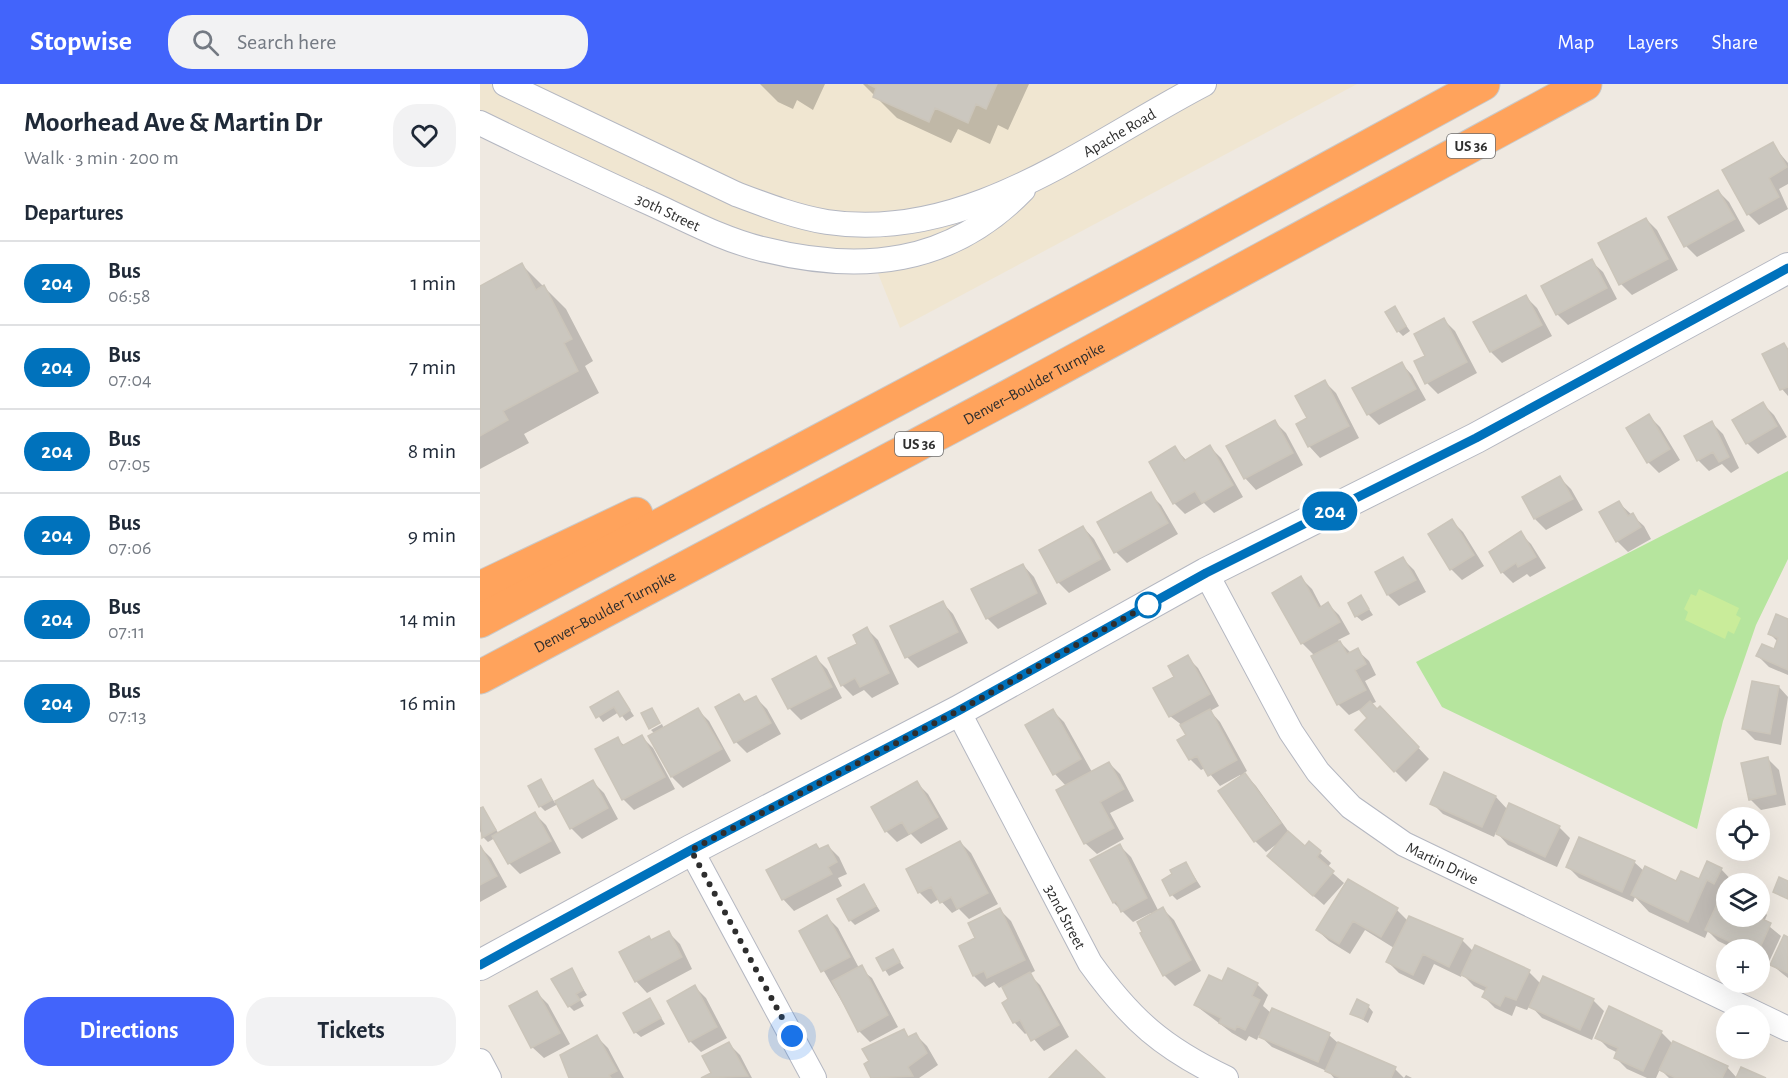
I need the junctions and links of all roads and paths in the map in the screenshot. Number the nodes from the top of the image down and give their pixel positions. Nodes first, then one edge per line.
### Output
1 (505, 84) edge
2 (1204, 84) edge
3 (1483, 84) edge
4 (1585, 84) edge
5 (480, 123) edge
6 (1033, 180) junction
7 (868, 261) joint
8 (1788, 268) edge
9 (1013, 338) junction
10 (1206, 573) junction
11 (480, 588) edge
12 (480, 621) edge
13 (480, 677) edge
14 (958, 711) junction
15 (691, 850) junction
16 (480, 965) edge
17 (1788, 1029) edge
18 (480, 1061) edge
19 (489, 1078) edge
20 (814, 1078) edge
21 (1226, 1078) edge

1 - 6 street, Apache Road
2 - 6 street, Apache Road
3 - 9 highway
4 - 13 highway, Denver–Boulder Turnpike / US 36
5 - 7 street, 30th Street
6 - 7 street, Apache Road
8 - 10 street
9 - 11 highway
9 - 12 highway
10 - 14 street
10 - 17 street, Martin Drive
14 - 15 street
14 - 21 street, 32nd Street
15 - 16 street
15 - 20 street
18 - 19 street

